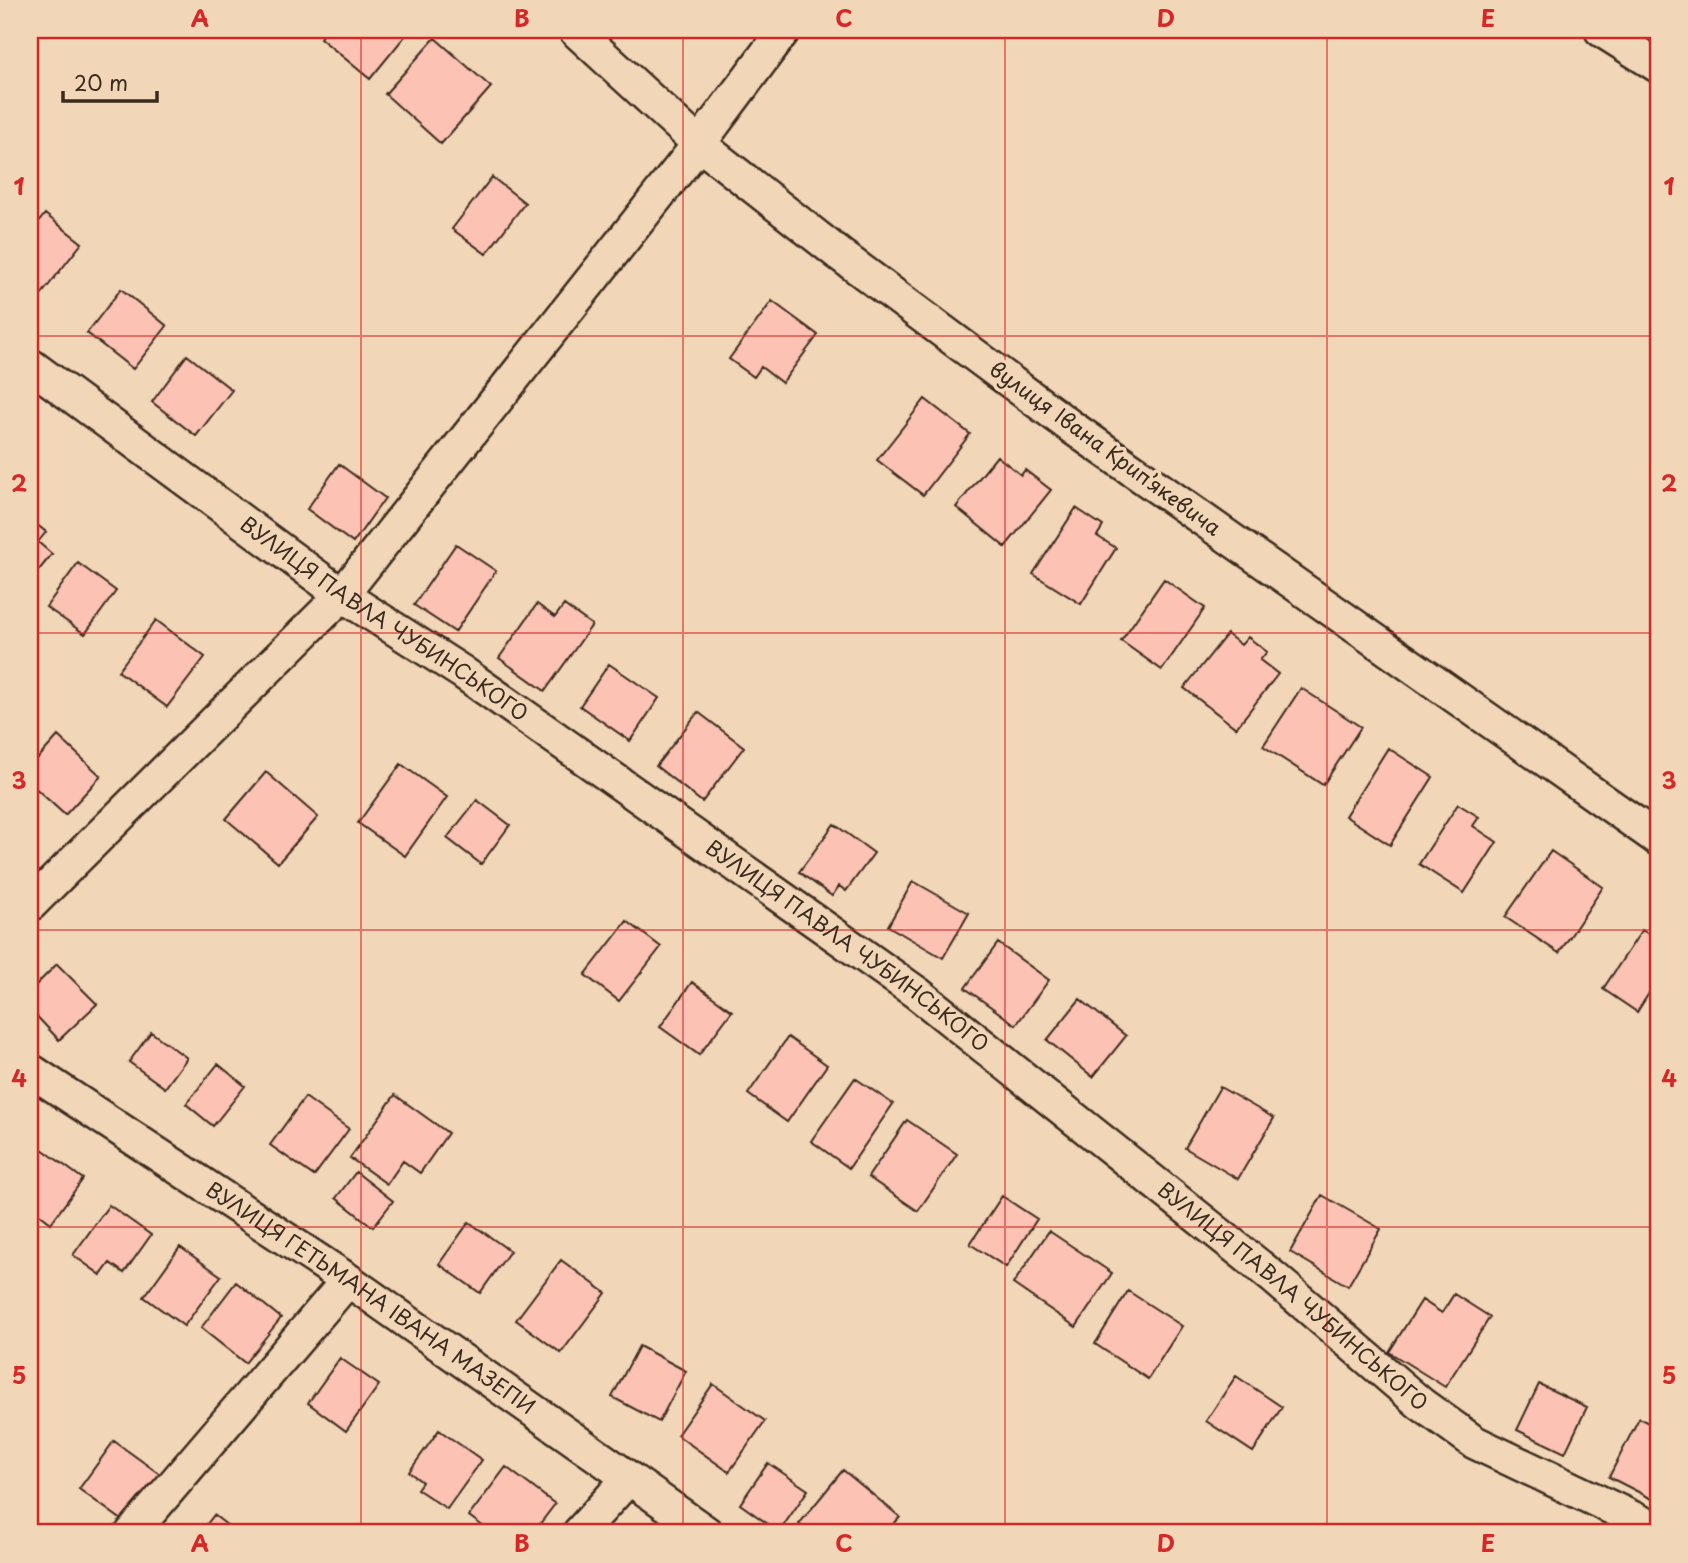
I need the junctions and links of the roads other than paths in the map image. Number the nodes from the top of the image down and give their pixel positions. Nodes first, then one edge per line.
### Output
1 (575, 30) edge
2 (785, 30) edge
3 (1601, 30) edge
4 (1658, 66) edge
5 (699, 144) junction
6 (30, 365) edge
7 (342, 595) junction
8 (1658, 839) edge
9 (30, 905) edge
10 (30, 1070) edge
11 (348, 1280) junction
12 (628, 1479) junction
13 (1658, 1530) edge
14 (132, 1533) edge
15 (579, 1533) edge
16 (707, 1533) edge

1 - 5 street, вулиця Івана Крипʼякевича
2 - 5 street
3 - 4 street
5 - 7 street
5 - 8 street, вулиця Івана Крипʼякевича
6 - 7 street, ВУЛИЦЯ ПАВЛА ЧУБИНСЬКОГО
7 - 9 street
7 - 13 street, ВУЛИЦЯ ПАВЛА ЧУБИНСЬКОГО
10 - 11 street, ВУЛИЦЯ ГЕТЬМАНА ІВАНА МАЗЕПИ
11 - 12 street, ВУЛИЦЯ ГЕТЬМАНА ІВАНА МАЗЕПИ
11 - 14 street
12 - 15 street
12 - 16 street, ВУЛИЦЯ ГЕТЬМАНА ІВАНА МАЗЕПИ

